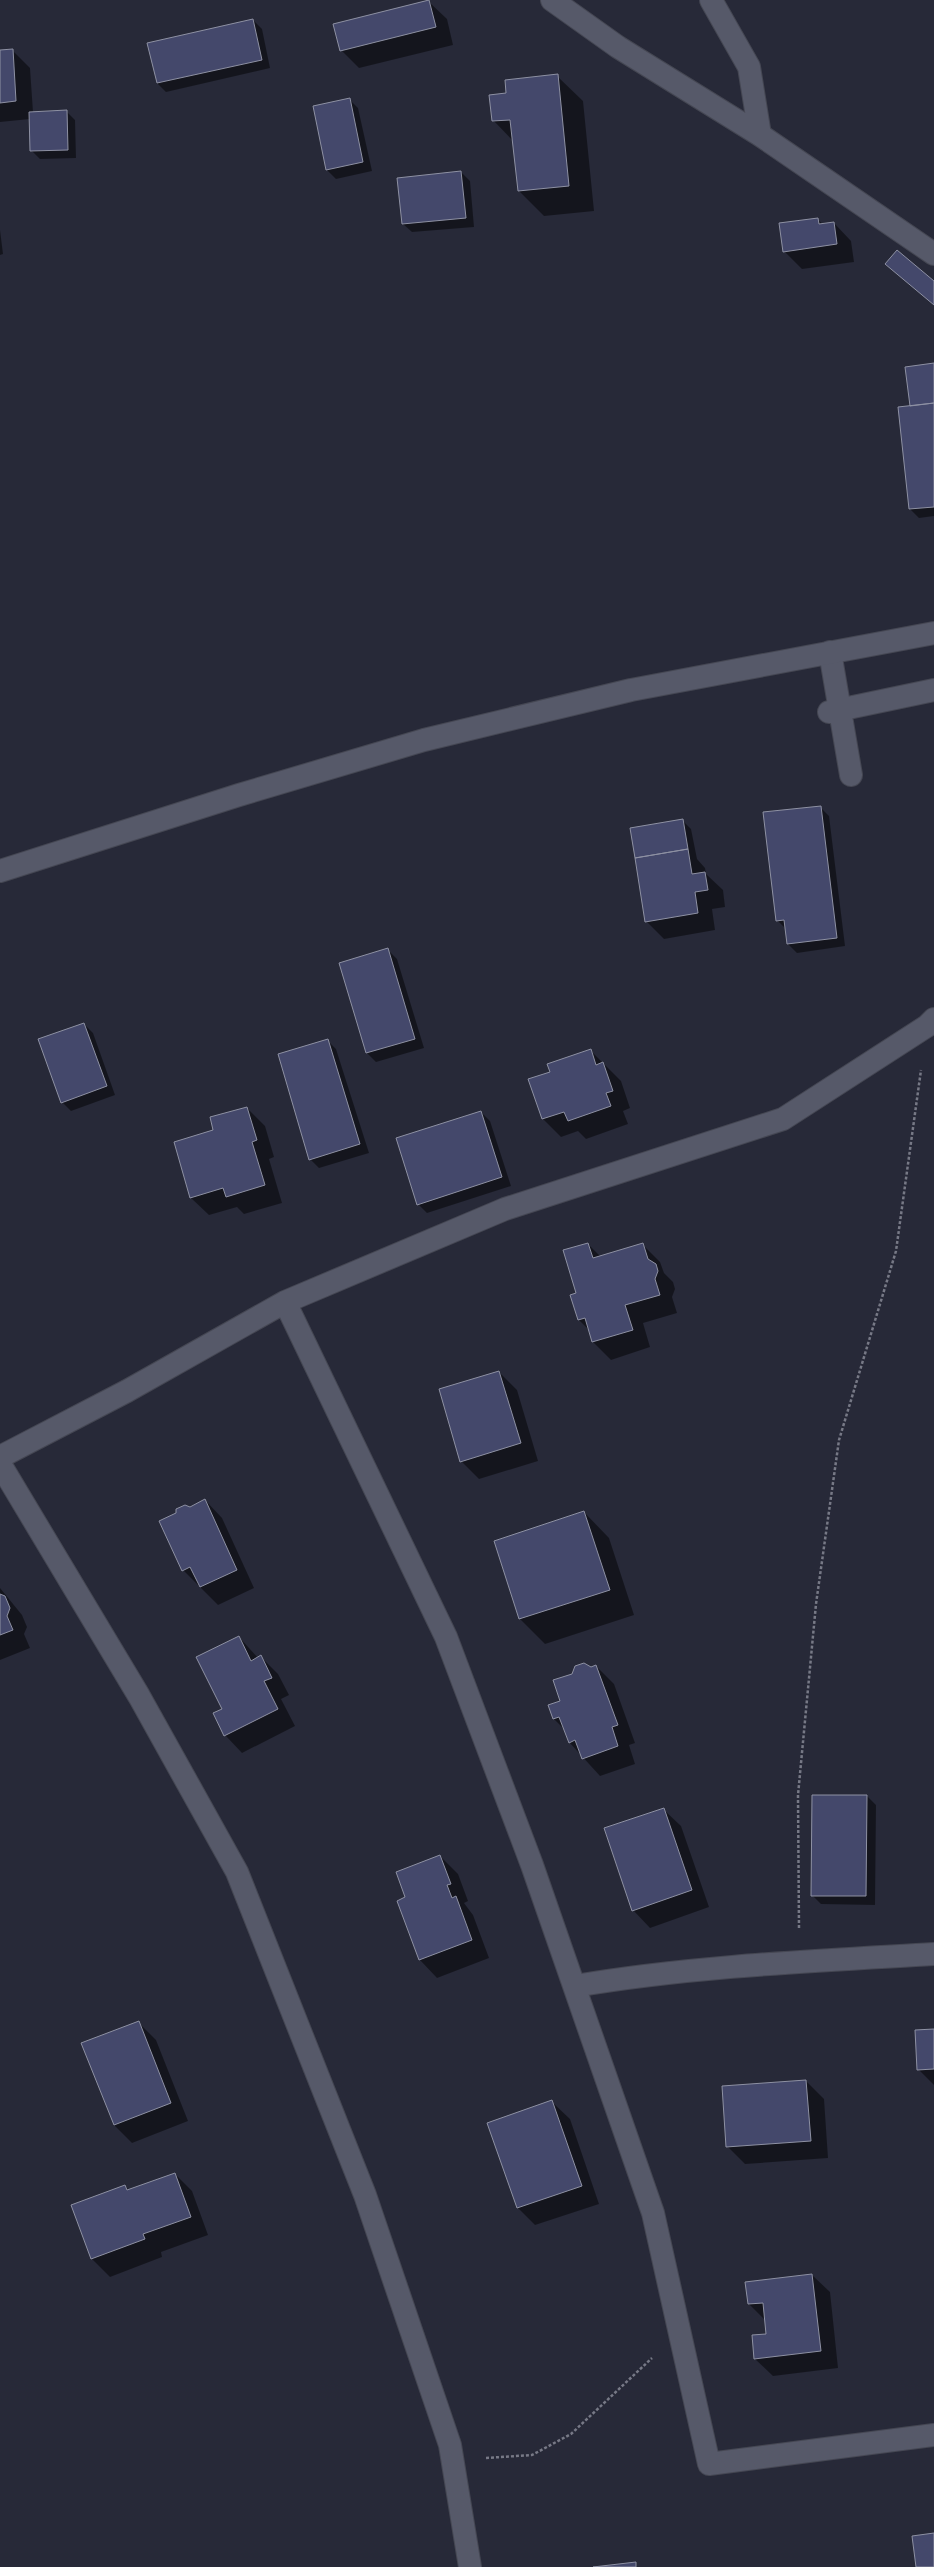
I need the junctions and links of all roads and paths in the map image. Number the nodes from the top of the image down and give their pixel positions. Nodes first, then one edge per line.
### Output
1 (552, 0) edge
2 (711, 0) edge
3 (760, 135) junction
4 (934, 254) edge
5 (934, 634) edge
6 (830, 652) junction
7 (934, 690) edge
8 (835, 711) junction
9 (851, 775) dead end
10 (0, 871) edge
11 (931, 1022) edge
12 (285, 1302) junction
13 (0, 1457) edge
14 (0, 1464) edge
15 (934, 1954) edge
16 (800, 1962) junction
17 (574, 1986) junction
18 (680, 2332) junction
19 (934, 2435) edge
20 (450, 2445) junction
21 (470, 2567) edge

1 - 3 street
2 - 3 street
3 - 4 street
5 - 6 street
6 - 8 street
6 - 10 street
7 - 8 street
8 - 9 street
11 - 12 street
11 - 16 path
12 - 13 street
12 - 17 street
14 - 20 street
15 - 16 street
16 - 17 street
17 - 18 street
18 - 19 street
18 - 20 path
20 - 21 street

